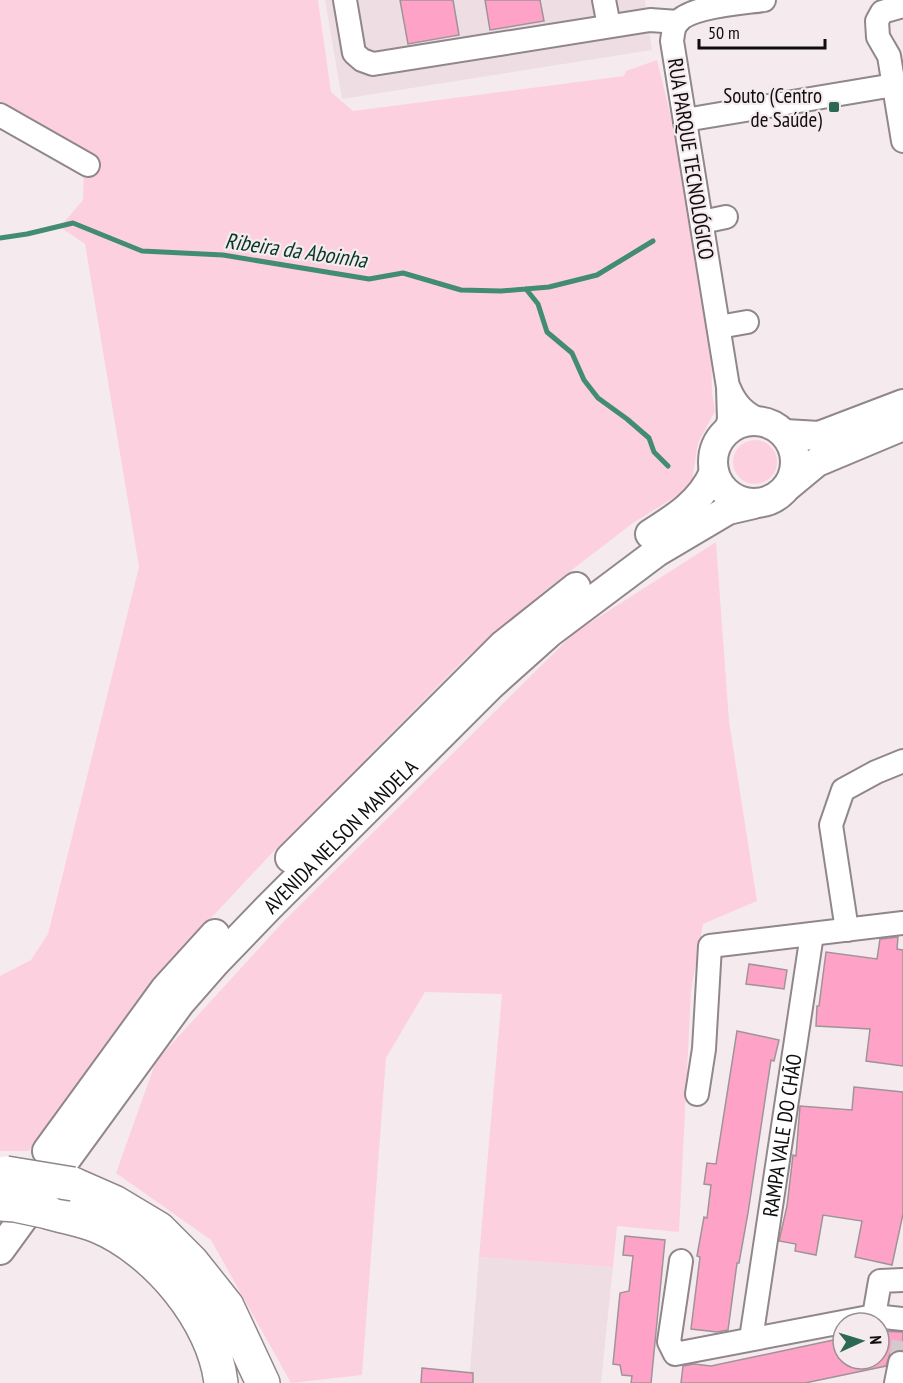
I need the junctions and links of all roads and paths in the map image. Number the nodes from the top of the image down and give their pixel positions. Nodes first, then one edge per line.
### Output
1 (345, 0) edge
2 (604, 0) edge
3 (764, 0) edge
4 (903, 6) edge
5 (678, 22) junction
6 (609, 26) junction
7 (896, 56) edge
8 (894, 85) junction
9 (0, 115) edge
10 (685, 120) junction
11 (903, 137) edge
12 (88, 165) dead end
13 (726, 218) dead end
14 (702, 222) junction
15 (747, 322) dead end
16 (719, 327) junction
17 (728, 387) junction
18 (903, 404) edge
19 (903, 426) edge
20 (773, 428) junction
21 (724, 434) junction
22 (714, 472) junction
23 (788, 486) junction
24 (754, 504) junction
25 (903, 761) edge
26 (903, 923) edge
27 (847, 930) junction
28 (812, 934) junction
29 (697, 1094) dead end
30 (2, 1183) edge
31 (0, 1215) edge
32 (0, 1250) edge
33 (681, 1261) dead end
34 (903, 1280) edge
35 (875, 1311) edge
36 (831, 1324) edge
37 (751, 1339) junction
38 (220, 1383) edge
39 (262, 1383) edge

1 - 6 street
2 - 6 street
3 - 5 street
4 - 7 street
5 - 6 street
5 - 10 street, RUA PARQUE TECNOLÓGICO
7 - 8 street
8 - 10 street
8 - 11 street
9 - 12 street
10 - 14 street, RUA PARQUE TECNOLÓGICO
13 - 14 street
14 - 16 street, RUA PARQUE TECNOLÓGICO
15 - 16 street
16 - 17 street, RUA PARQUE TECNOLÓGICO
17 - 20 street, RUA PARQUE TECNOLÓGICO
17 - 21 street, RUA PARQUE TECNOLÓGICO
18 - 20 main road
19 - 23 main road
20 - 21 main road
20 - 23 main road
21 - 22 main road
22 - 24 main road
22 - 31 main road, AVENIDA NELSON MANDELA
23 - 24 main road
24 - 32 main road, AVENIDA NELSON MANDELA
25 - 27 street
26 - 27 street
27 - 28 street
28 - 29 street
28 - 37 street, RAMPA VALE DO CHÃO
30 - 38 highway, bridge
30 - 39 highway, bridge
33 - 37 street
34 - 35 street
36 - 37 street

